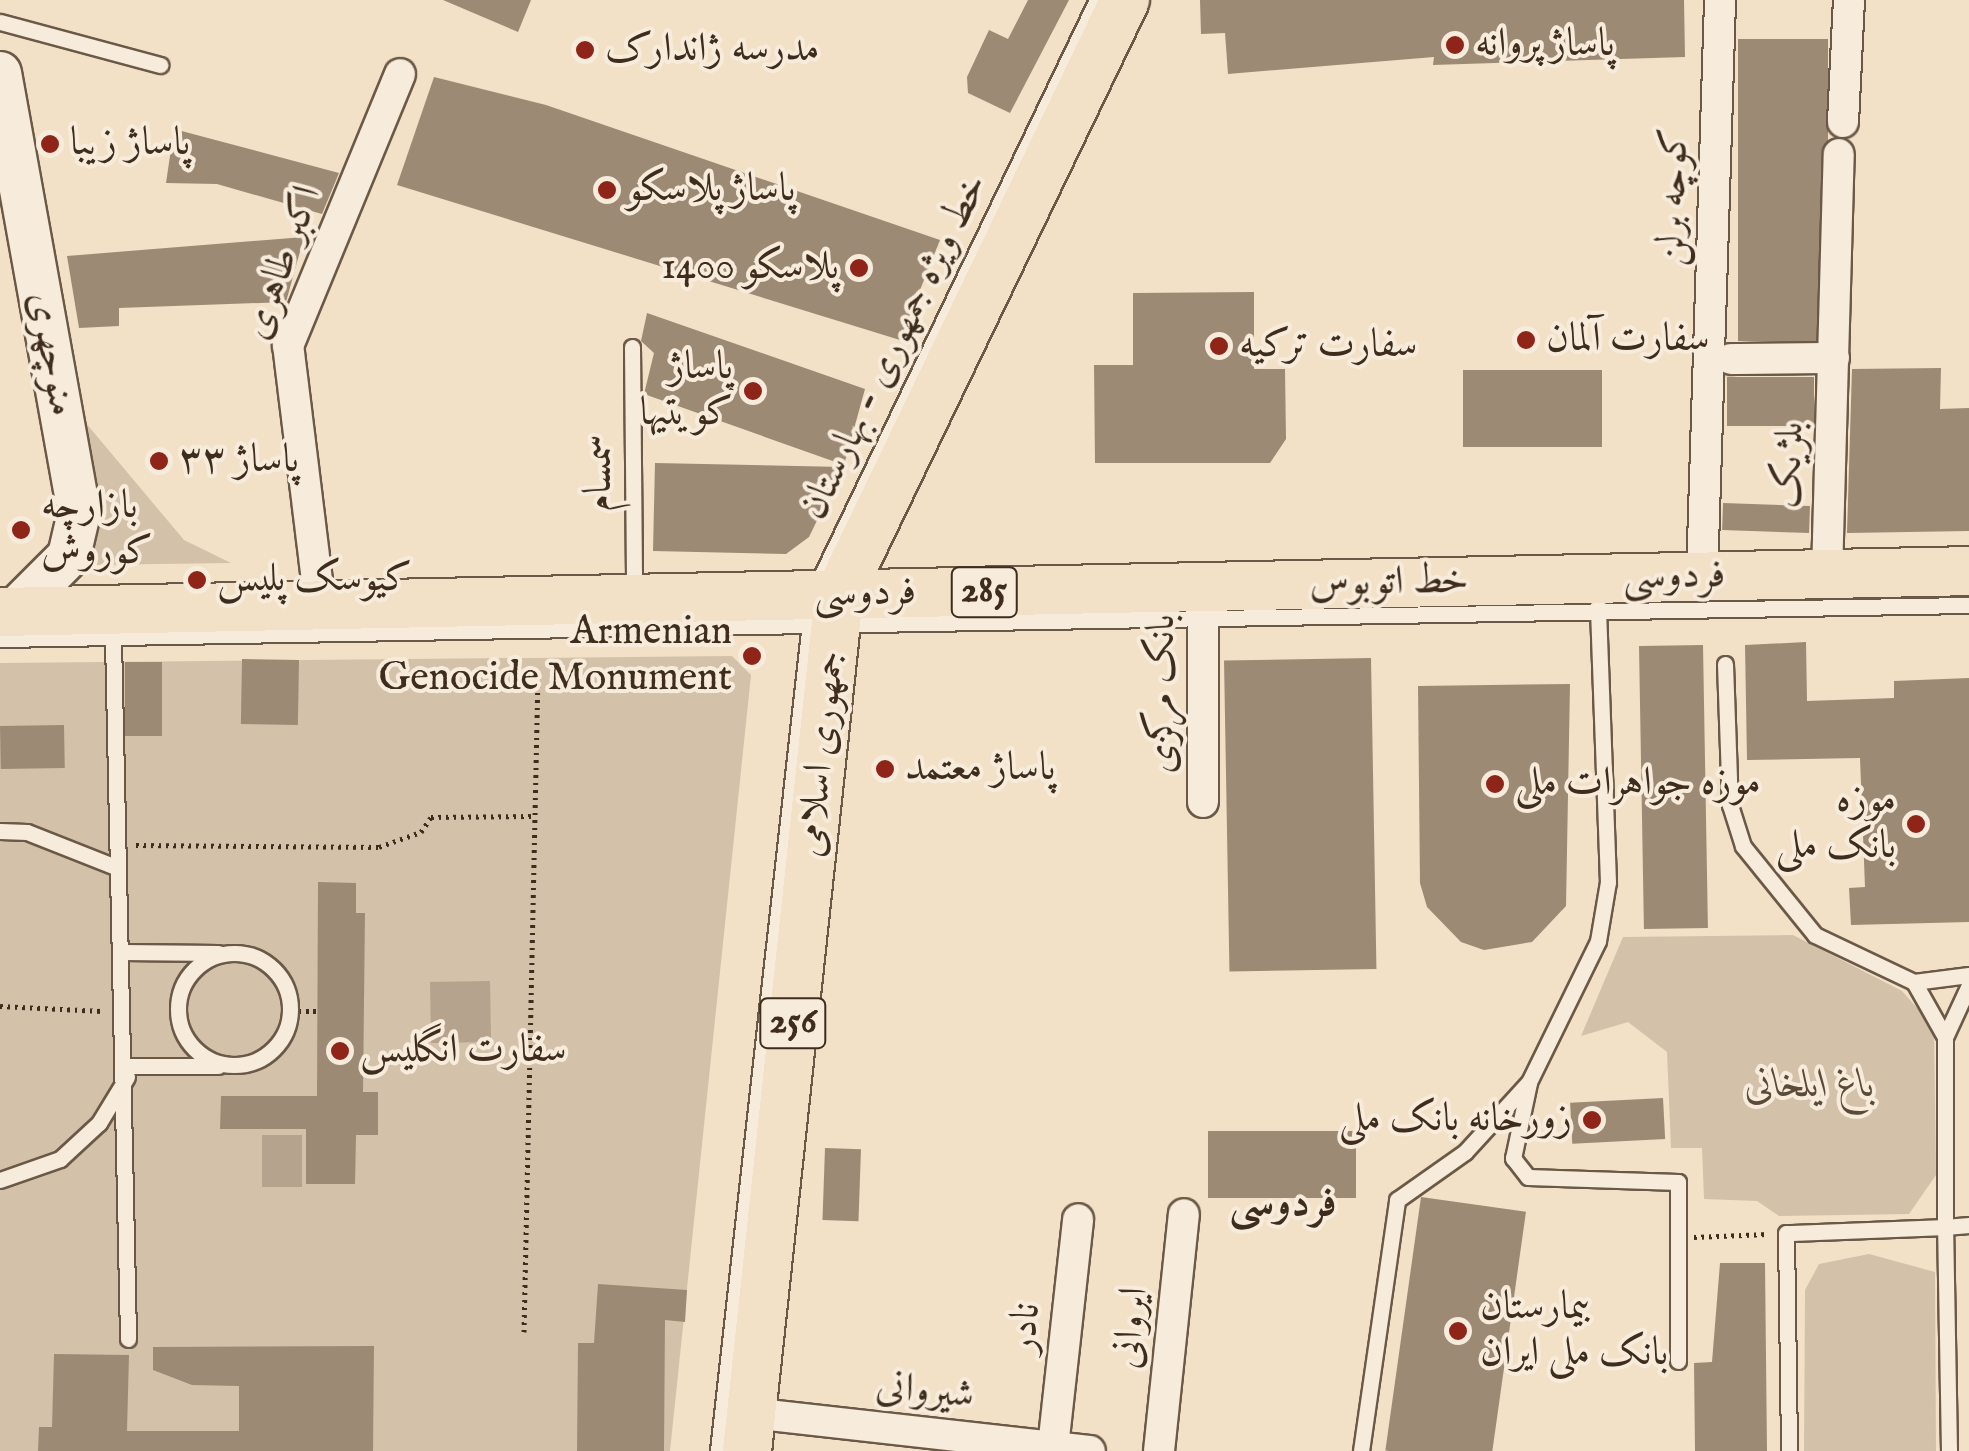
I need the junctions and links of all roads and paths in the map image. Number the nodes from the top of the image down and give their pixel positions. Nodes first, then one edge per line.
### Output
1 (1098, 0) edge
2 (1125, 0) edge
3 (1720, 0) edge
4 (1849, 0) edge
5 (0, 22) edge
6 (160, 64) dead end
7 (400, 74) dead end
8 (2, 95) edge
9 (1843, 122) dead end
10 (1839, 154) dead end
11 (14, 228) edge
12 (1839, 340) junction
13 (632, 347) dead end
14 (1731, 360) dead end
15 (1969, 571) edge
16 (1827, 574) junction
17 (1702, 577) junction
18 (1598, 595) junction
19 (634, 599) junction
20 (1203, 603) junction
21 (320, 605) junction
22 (1969, 606) edge
23 (825, 609) junction
24 (4, 621) edge
25 (113, 638) junction
26 (1726, 664) dead end
27 (538, 677) dead end
28 (1203, 802) dead end
29 (535, 816) junction
30 (0, 830) edge
31 (118, 845) junction
32 (118, 868) junction
33 (122, 952) junction
34 (232, 953) junction
35 (1969, 975) edge
36 (1914, 982) junction
37 (1969, 985) edge
38 (0, 1006) edge
39 (290, 1011) junction
40 (318, 1011) dead end
41 (124, 1012) junction
42 (1945, 1038) junction
43 (228, 1066) junction
44 (127, 1072) junction
45 (1529, 1082) junction
46 (0, 1180) edge
47 (1184, 1214) dead end
48 (1078, 1219) dead end
49 (1969, 1225) edge
50 (1944, 1227) junction
51 (1786, 1233) junction
52 (1680, 1238) junction
53 (524, 1332) dead end
54 (128, 1339) dead end
55 (1678, 1361) dead end
56 (749, 1432) edge
57 (971, 1444) edge
58 (1054, 1447) junction
59 (718, 1451) edge
60 (1090, 1451) edge
61 (1159, 1451) edge
62 (1360, 1451) edge
63 (1788, 1451) edge
64 (1949, 1451) edge

1 - 23 lane, خط ویژه جمهوری - بهارستان
2 - 23 main road, جمهوری اسلامی / 256
3 - 17 street, کوچه برلن
4 - 9 street
5 - 6 lane
7 - 21 street, اکبر طاهری
8 - 11 street, منوچهری
10 - 12 street, بلژیک
11 - 24 street, منوچهری
12 - 14 street
12 - 16 street, بلژیک
13 - 19 lane, سمسام
15 - 16 main road, فردوسی / 285
16 - 17 main road, فردوسی / 285
17 - 18 main road, فردوسی / 285
18 - 20 main road, فردوسی / 285
18 - 22 lane
18 - 45 lane
19 - 21 main road, فردوسی / 285
19 - 23 main road, فردوسی / 285
20 - 23 main road, فردوسی / 285
20 - 28 street, بانک مرکزی
21 - 24 main road, فردوسی / 285
23 - 25 lane, فردوسی
23 - 56 main road, جمهوری اسلامی / 256
23 - 59 lane, خط ویژه جمهوری - بهارستان
24 - 25 lane, فردوسی
25 - 31 lane
26 - 36 lane
27 - 29 path
29 - 31 path
29 - 53 path
30 - 32 lane
31 - 32 lane
32 - 33 lane
33 - 34 lane
33 - 41 lane
34 - 39 lane
34 - 43 lane
35 - 36 lane
36 - 42 lane
37 - 42 lane
38 - 41 path
39 - 40 path
39 - 43 lane
41 - 44 lane
42 - 50 lane
43 - 44 lane
44 - 46 lane
44 - 54 lane
45 - 52 lane
45 - 62 lane
47 - 61 street, ایروانی
48 - 58 street, نادر
49 - 50 lane
50 - 51 lane
50 - 64 lane
51 - 52 path
51 - 63 lane
52 - 55 lane
56 - 57 street, شیروانی
57 - 58 street, شیروانی
58 - 60 street, شیروانی

